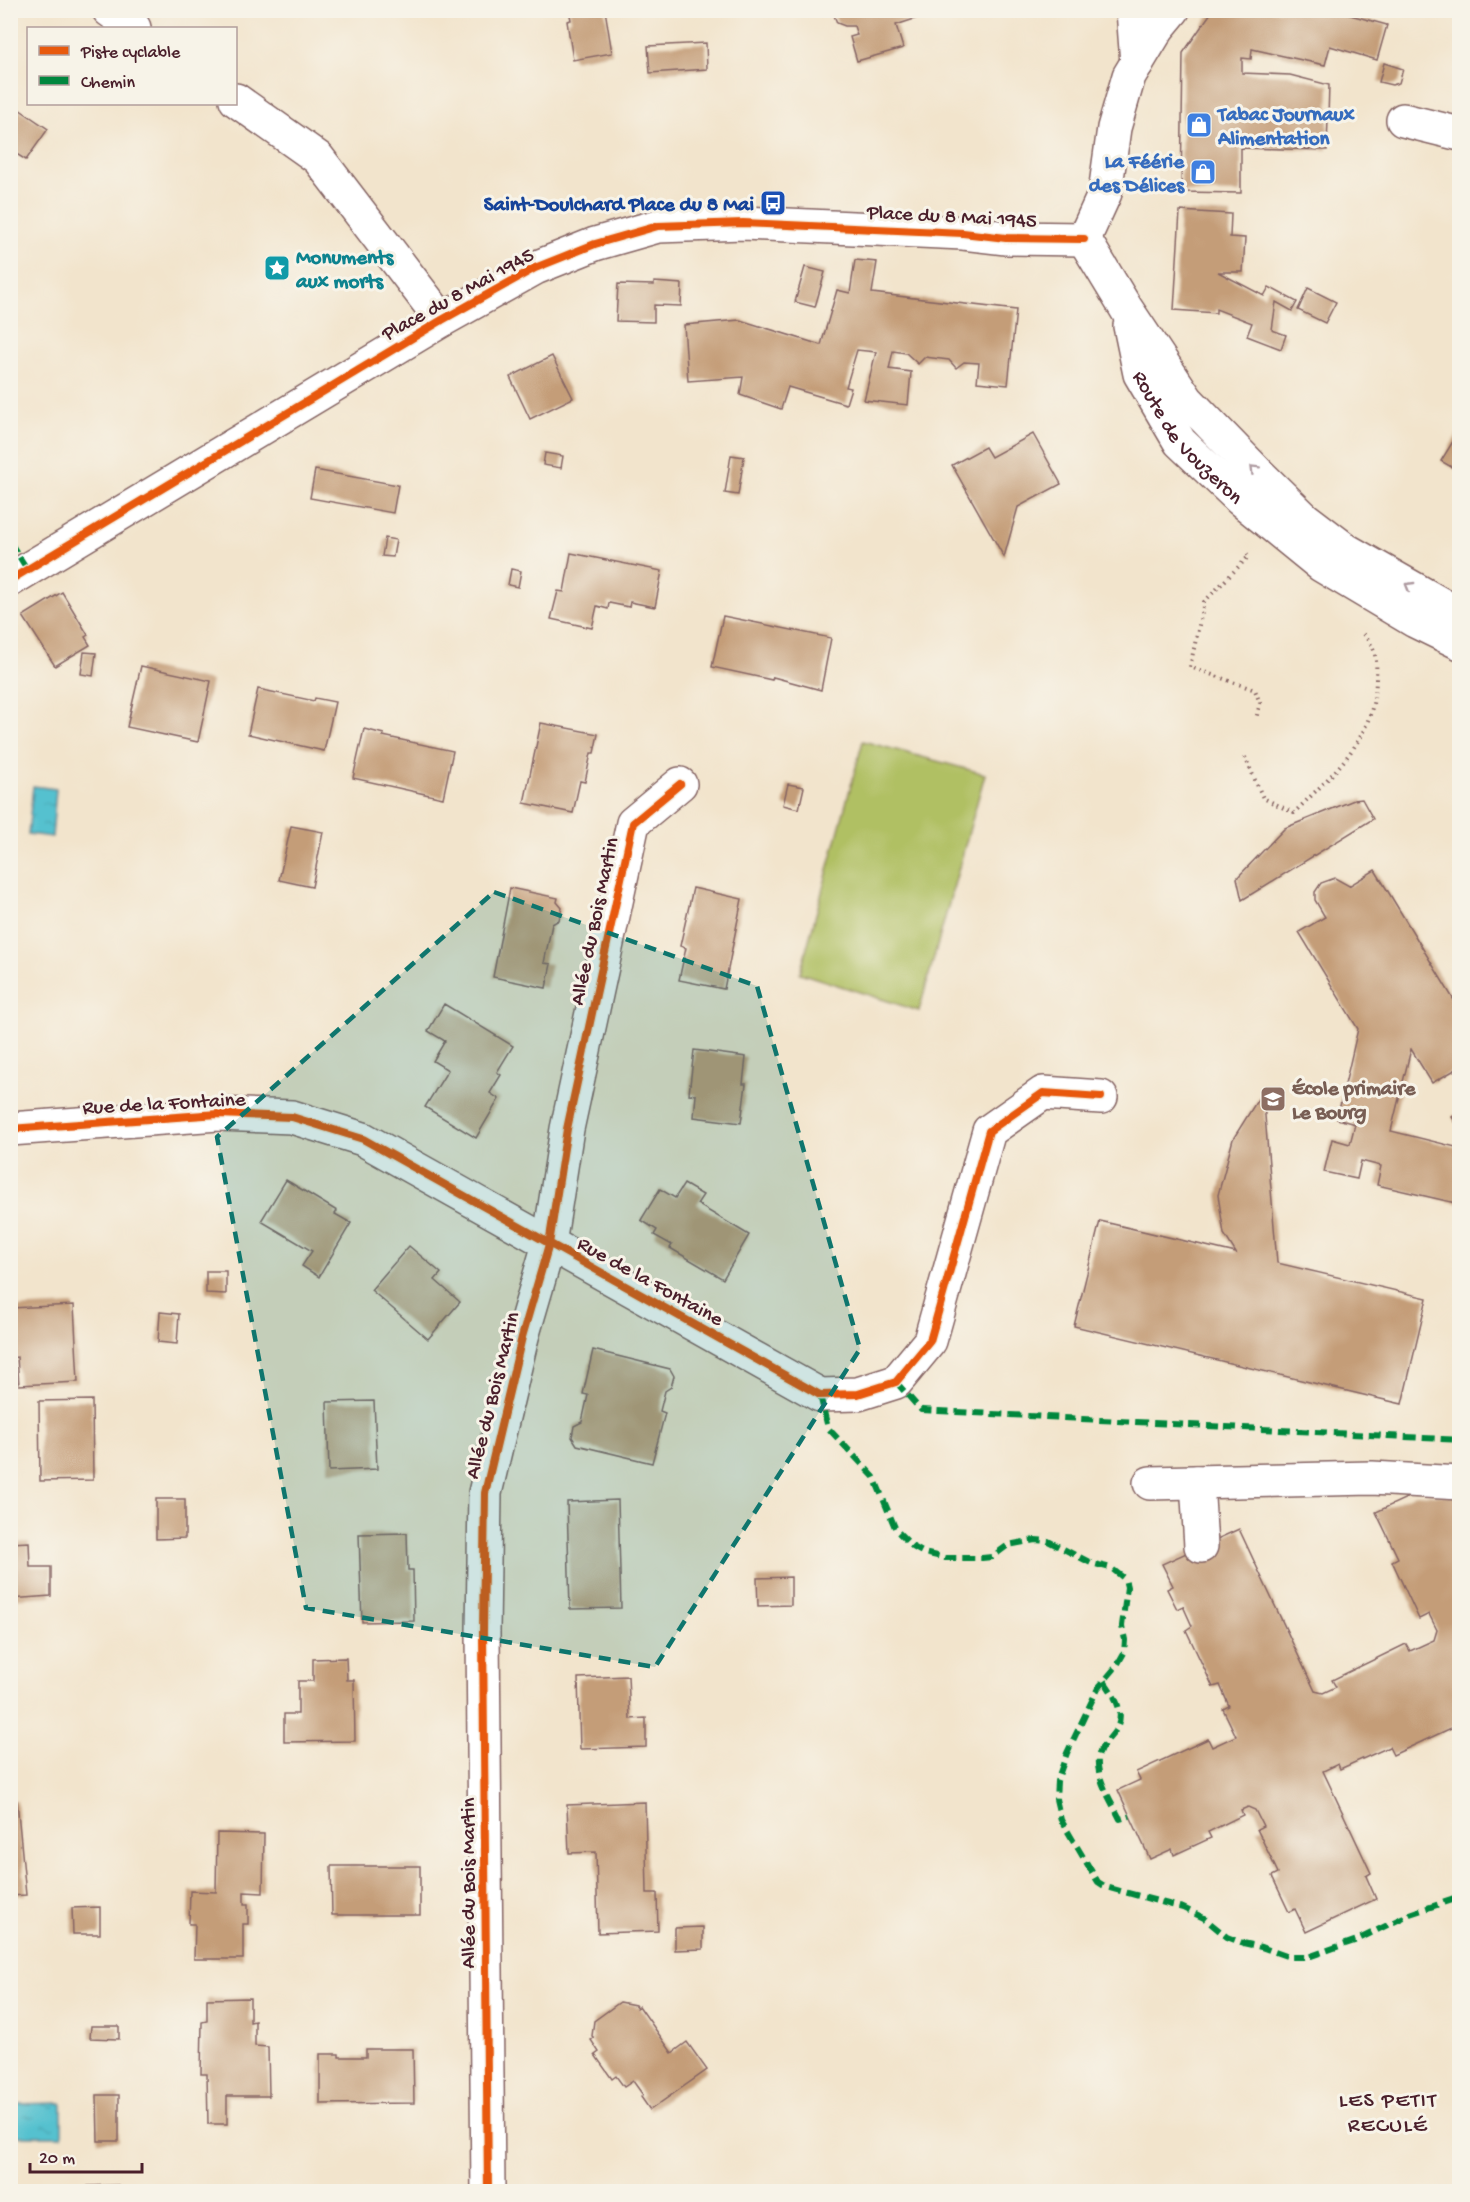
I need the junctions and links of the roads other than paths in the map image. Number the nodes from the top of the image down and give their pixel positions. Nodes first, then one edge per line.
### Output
1 (109, 10) edge
2 (1133, 10) edge
3 (1173, 10) edge
4 (133, 27) edge
5 (1137, 63) junction
6 (237, 101) edge
7 (1403, 120) dead end
8 (1460, 134) edge
9 (1084, 239) junction
10 (442, 320) junction
11 (1297, 530) junction
12 (10, 580) edge
13 (1460, 615) edge
14 (1460, 643) edge
15 (680, 784) dead end
16 (1101, 1097) dead end
17 (10, 1129) edge
18 (549, 1244) junction
19 (1197, 1482) junction
20 (1150, 1483) dead end
21 (1460, 1483) edge
22 (1201, 1546) dead end
23 (488, 2192) edge

1 - 4 street
2 - 5 street
3 - 5 street
5 - 9 street
6 - 10 street
7 - 8 street
9 - 10 street, Place du 8 Mai 1945
9 - 11 street, Route de Vouzeron
10 - 12 street, Place du 8 Mai 1945
13 -> 11 street, Route de Vouzeron
11 - 14 street, Route de Vouzeron
15 - 18 street, Allée du Bois Martin
16 - 18 street, Rue de la Fontaine
17 - 18 street, Rue de la Fontaine
18 - 23 street, Allée du Bois Martin
19 - 20 street
19 - 21 street
19 - 22 street

